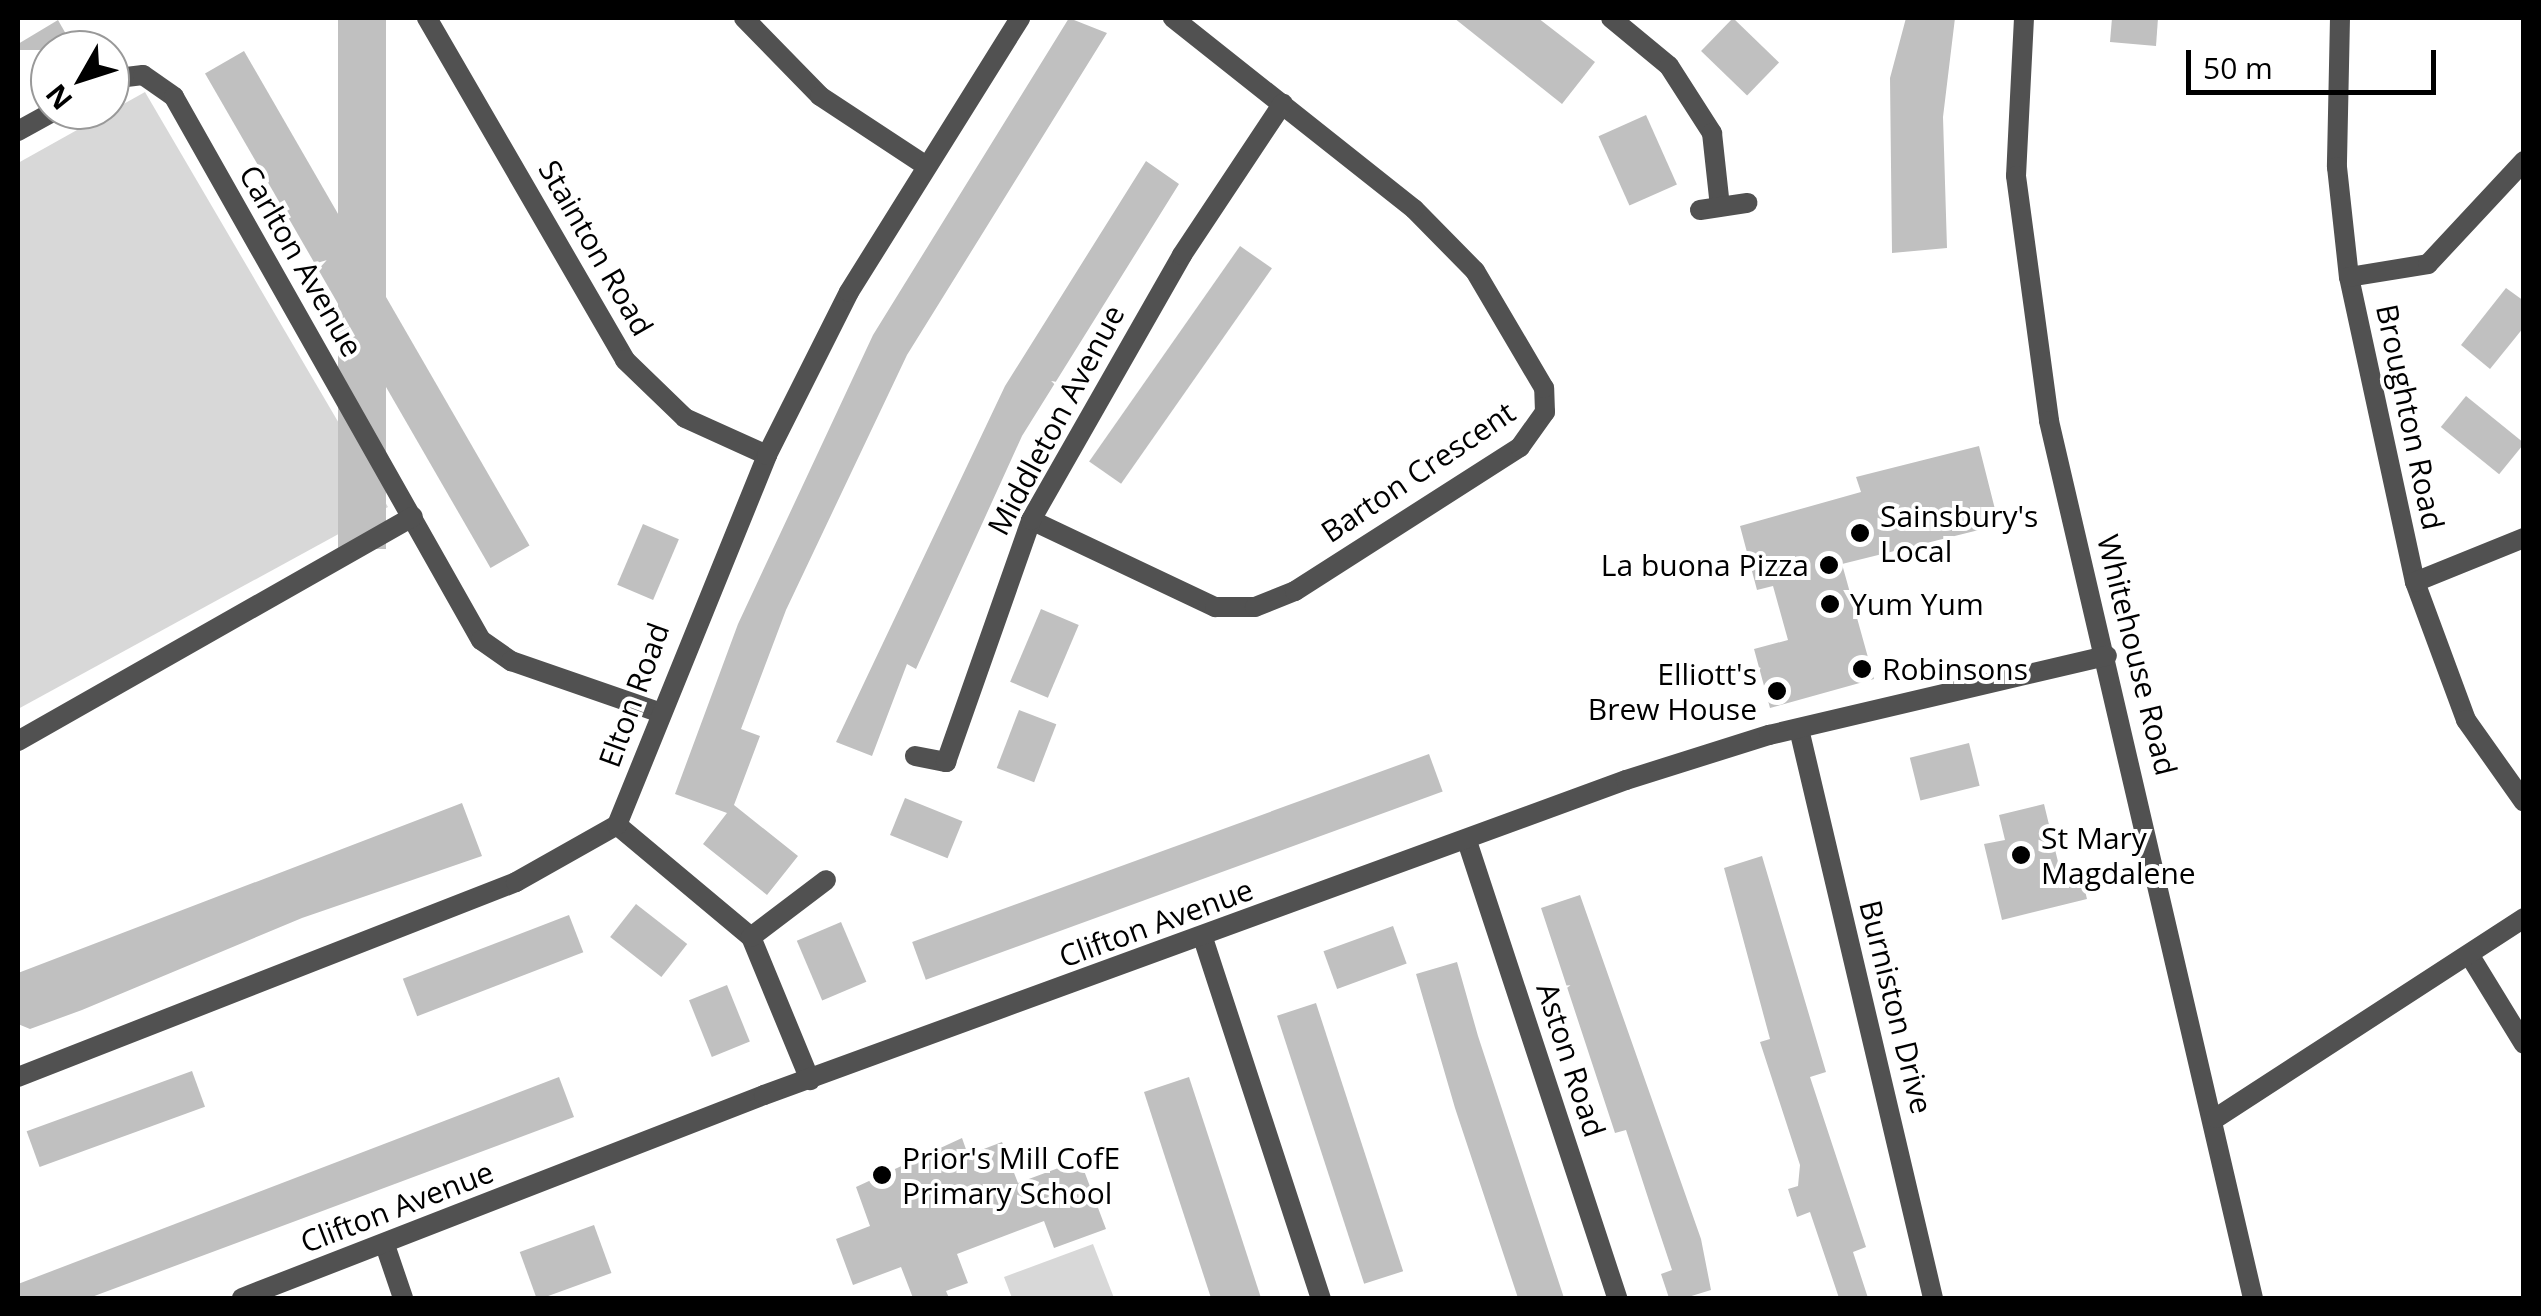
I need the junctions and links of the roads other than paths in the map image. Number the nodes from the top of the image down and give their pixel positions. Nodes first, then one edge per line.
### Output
1 (427, 18) edge
2 (744, 18) edge
3 (1020, 18) edge
4 (1173, 18) edge
5 (1611, 18) edge
6 (2024, 18) edge
7 (2340, 18) edge
8 (130, 77) edge
9 (1283, 103) junction
10 (2524, 161) edge
11 (924, 164) junction
12 (1747, 203) dead end
13 (2349, 277) junction
14 (767, 455) junction
15 (412, 517) junction
16 (1031, 520) junction
17 (2524, 538) edge
18 (2415, 582) junction
19 (2106, 656) junction
20 (661, 714) junction
21 (1799, 729) junction
22 (18, 741) edge
23 (914, 756) dead end
24 (2524, 802) edge
25 (617, 825) junction
26 (1467, 841) junction
27 (826, 880) dead end
28 (2524, 918) edge
29 (751, 937) junction
30 (1203, 938) junction
31 (2470, 956) junction
32 (2524, 1044) edge
33 (18, 1077) edge
34 (810, 1080) junction
35 (2216, 1118) junction
36 (385, 1245) junction
37 (242, 1298) edge
38 (403, 1298) edge
39 (1321, 1298) edge
40 (1617, 1298) edge
41 (1933, 1298) edge
42 (2253, 1298) edge

1 - 14 street, Stainton Road
2 - 11 street
3 - 11 street, Elton Road
4 - 9 street, Barton Crescent
5 - 12 street
6 - 19 street, Whitehouse Road
7 - 13 street, Broughton Road
8 - 15 street, Carlton Avenue
9 - 16 street, Middleton Avenue
9 - 16 street, Barton Crescent
10 - 13 street
11 - 14 street, Elton Road
13 - 18 street, Broughton Road
14 - 20 street, Elton Road
15 - 20 street, Carlton Avenue
15 - 22 street
16 - 23 street, Middleton Avenue
17 - 18 street
18 - 24 street, Broughton Road
19 - 21 street, Clifton Avenue
19 - 35 street, Whitehouse Road
20 - 25 street, Elton Road
21 - 26 street, Clifton Avenue
21 - 41 street, Burniston Drive
25 - 29 street
25 - 33 street
26 - 30 street, Clifton Avenue
26 - 40 street, Aston Road
27 - 29 street
28 - 31 street
29 - 34 street
30 - 34 street, Clifton Avenue
30 - 39 street
31 - 32 street
31 - 35 street
34 - 36 street, Clifton Avenue
35 - 42 street, Whitehouse Road
36 - 37 street, Clifton Avenue
36 - 38 street

